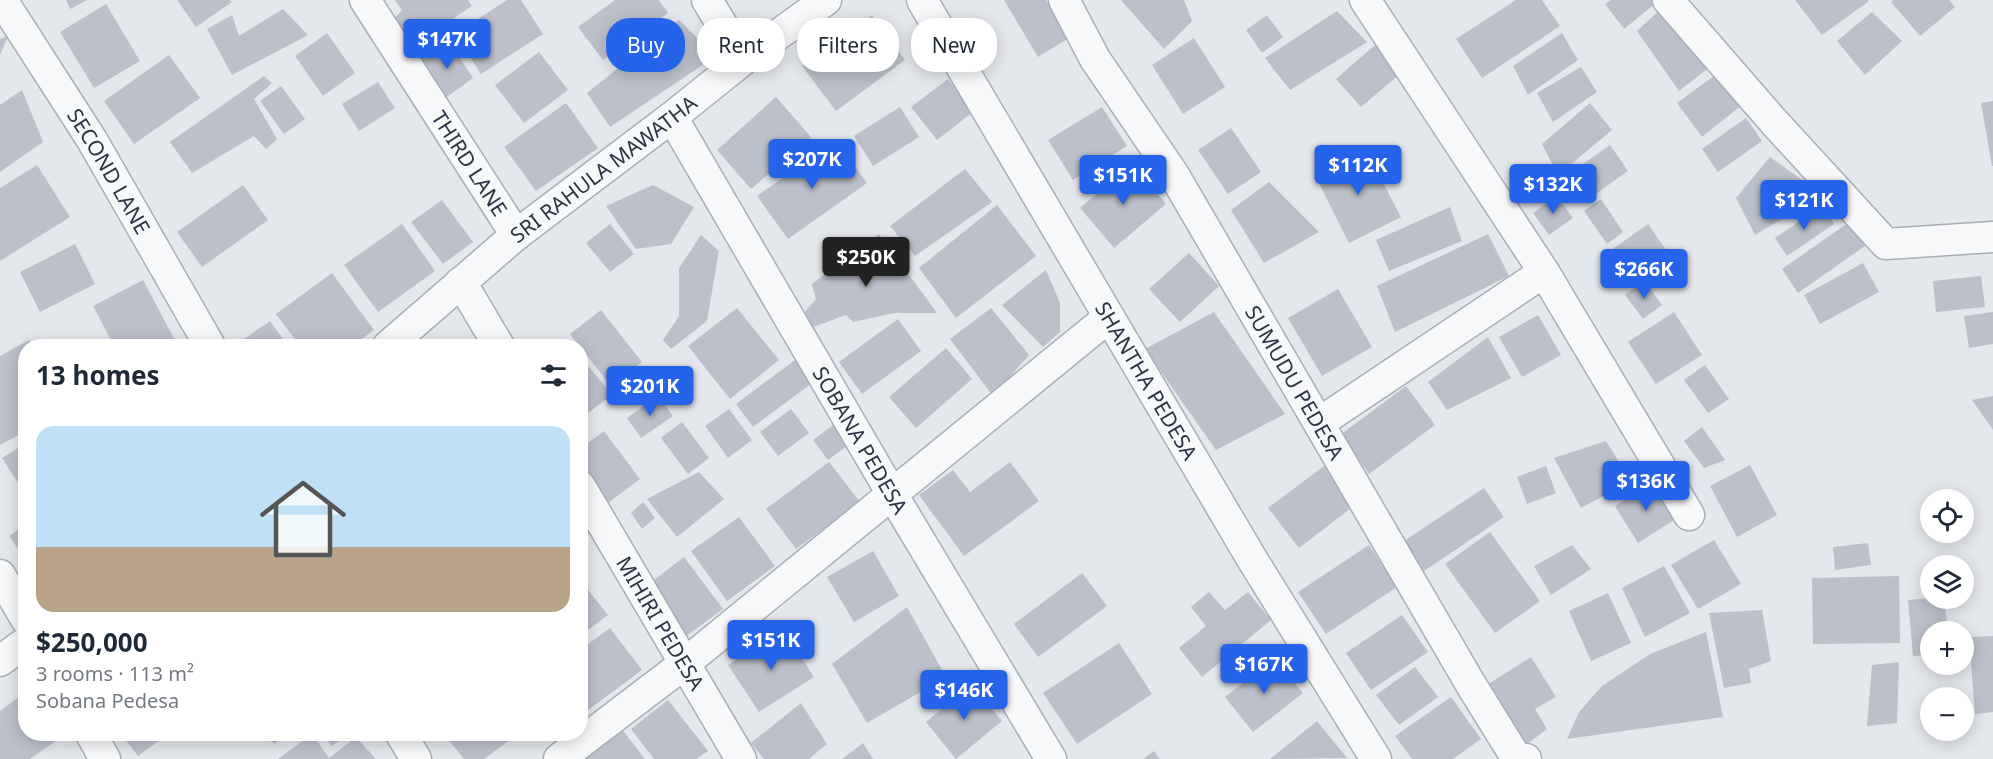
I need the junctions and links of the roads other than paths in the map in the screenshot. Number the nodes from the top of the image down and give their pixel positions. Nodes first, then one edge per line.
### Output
1 (2, 0) edge
2 (364, 0) edge
3 (707, 0) edge
4 (826, 0) edge
5 (922, 0) edge
6 (1064, 0) edge
7 (1365, 0) edge
8 (1668, 0) edge
9 (718, 18) edge
10 (785, 30) edge
11 (728, 72) edge
12 (672, 117) junction
13 (516, 235) junction
14 (1993, 237) edge
15 (1544, 272) junction
16 (461, 282) junction
17 (1109, 317) junction
18 (206, 339) edge
19 (396, 339) edge
20 (495, 339) edge
21 (1319, 423) junction
22 (892, 494) junction
23 (588, 500) edge
24 (1689, 515) dead end
25 (0, 575) edge
26 (18, 605) edge
27 (18, 648) edge
28 (0, 662) edge
29 (684, 664) junction
30 (588, 737) edge
31 (95, 741) edge
32 (405, 741) edge
33 (583, 741) edge
34 (105, 759) edge
35 (416, 759) edge
36 (559, 759) edge
37 (741, 759) edge
38 (1051, 759) edge
39 (1376, 759) edge
40 (1526, 759) edge

1 - 18 street, SECOND LANE
2 - 13 street, THIRD LANE
3 - 9 street
4 - 10 street, SRI RAHULA MAWATHA
5 - 17 street, SHANTHA PEDESA
6 - 21 street, SUMUDU PEDESA
7 - 15 street
8 - 14 street
11 - 12 street, SRI RAHULA MAWATHA
12 - 13 street, SRI RAHULA MAWATHA
12 - 22 street, SOBANA PEDESA
13 - 16 street, SRI RAHULA MAWATHA
15 - 21 street
15 - 24 street
16 - 19 street, SRI RAHULA MAWATHA
16 - 20 street
17 - 22 street
17 - 39 street, SHANTHA PEDESA
21 - 40 street, SUMUDU PEDESA
22 - 29 street
22 - 38 street, SOBANA PEDESA
23 - 29 street, MIHIRI PEDESA
25 - 26 street
27 - 28 street
29 - 30 street
29 - 37 street, MIHIRI PEDESA
31 - 34 street
32 - 35 street
33 - 36 street

